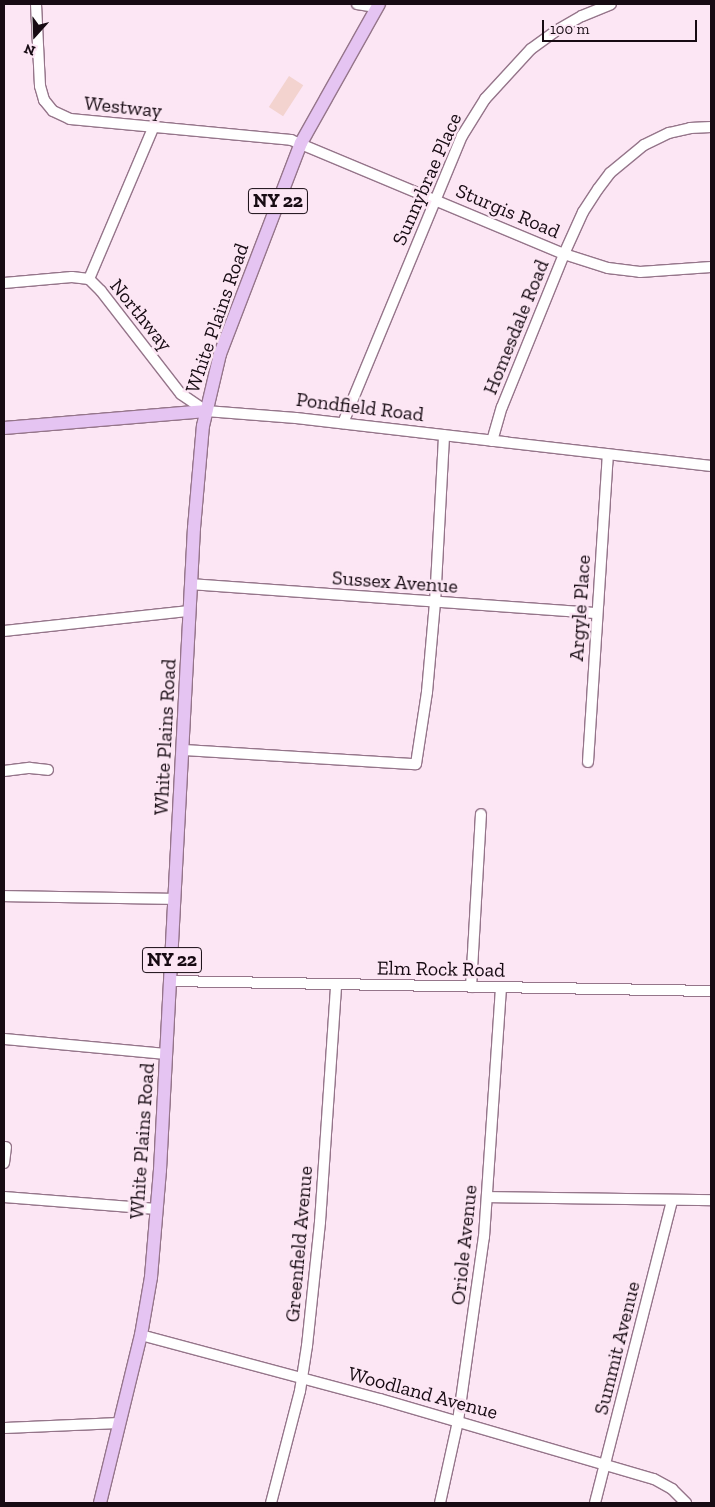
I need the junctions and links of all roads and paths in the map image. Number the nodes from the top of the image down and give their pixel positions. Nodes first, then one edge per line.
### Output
1 (36, 4) edge
2 (357, 4) edge
3 (611, 4) edge
4 (377, 6) edge
5 (711, 127) edge
6 (153, 128) junction
7 (301, 143) junction
8 (435, 199) junction
9 (564, 254) junction
10 (711, 267) edge
11 (89, 279) junction
12 (4, 283) edge
13 (206, 411) junction
14 (342, 423) junction
15 (4, 428) edge
16 (444, 435) junction
17 (492, 441) junction
18 (608, 455) junction
19 (711, 466) edge
20 (191, 584) junction
21 (436, 603) junction
22 (189, 611) junction
23 (598, 613) junction
24 (4, 631) edge
25 (184, 750) junction
26 (588, 762) dead end
27 (48, 770) dead end
28 (4, 771) edge
29 (481, 814) dead end
30 (4, 896) edge
31 (175, 899) junction
32 (171, 981) junction
33 (336, 985) junction
34 (471, 987) junction
35 (500, 988) junction
36 (711, 991) edge
37 (4, 1038) edge
38 (166, 1054) junction
39 (6, 1147) dead end
40 (4, 1163) edge
41 (4, 1197) edge
42 (487, 1197) junction
43 (711, 1200) edge
44 (672, 1201) junction
45 (157, 1209) junction
46 (141, 1335) junction
47 (302, 1379) junction
48 (458, 1421) junction
49 (120, 1423) junction
50 (4, 1428) edge
51 (606, 1464) junction
52 (100, 1503) edge
53 (270, 1503) edge
54 (440, 1503) edge
55 (595, 1503) edge
56 (686, 1503) edge

1 - 6 street, Westway
2 - 4 street
3 - 8 street, Sunnybrae Place
4 - 7 main road, White Plains Road / NY 22
5 - 9 street, Homesdale Road
6 - 7 street, Westway
6 - 11 street
7 - 8 street, Sturgis Road
7 - 13 main road, White Plains Road / NY 22
8 - 9 street, Sturgis Road
8 - 14 street, Sunnybrae Place
9 - 10 street, Sturgis Road
9 - 17 street, Homesdale Road
11 - 12 street, Northway
11 - 13 street, Northway
13 - 14 street, Pondfield Road
13 - 15 main road, Pondfield Road
13 - 20 main road, White Plains Road / NY 22
14 - 16 street, Pondfield Road
16 - 17 street, Pondfield Road
16 - 21 street
17 - 18 street, Pondfield Road
18 - 19 street, Pondfield Road
18 - 23 street, Argyle Place
20 - 21 street, Sussex Avenue
20 - 22 main road, White Plains Road / NY 22
21 - 23 street, Sussex Avenue
21 - 25 street
22 - 24 street
22 - 25 main road, White Plains Road / NY 22
23 - 26 street, Argyle Place
25 - 31 main road, White Plains Road / NY 22
27 - 28 street
29 - 34 street
30 - 31 street
31 - 32 main road, White Plains Road / NY 22
32 - 33 street, Elm Rock Road
32 - 38 main road, White Plains Road / NY 22
33 - 34 street, Elm Rock Road
33 - 47 street, Greenfield Avenue
34 - 35 street, Elm Rock Road
35 - 36 street, Elm Rock Road
35 - 42 street, Oriole Avenue
37 - 38 street
38 - 45 main road, White Plains Road / NY 22
39 - 40 street
41 - 45 street
42 - 44 street
42 - 48 street, Oriole Avenue
43 - 44 street
44 - 51 street, Summit Avenue
45 - 46 main road, White Plains Road / NY 22
46 - 47 street, Woodland Avenue
46 - 49 main road, White Plains Road / NY 22
47 - 48 street, Woodland Avenue
47 - 53 street, Greenfield Avenue
48 - 51 street, Woodland Avenue
48 - 54 street, Oriole Avenue
49 - 50 street
49 - 52 main road, White Plains Road / NY 22
51 - 55 street, Summit Avenue
51 - 56 street, Woodland Avenue

